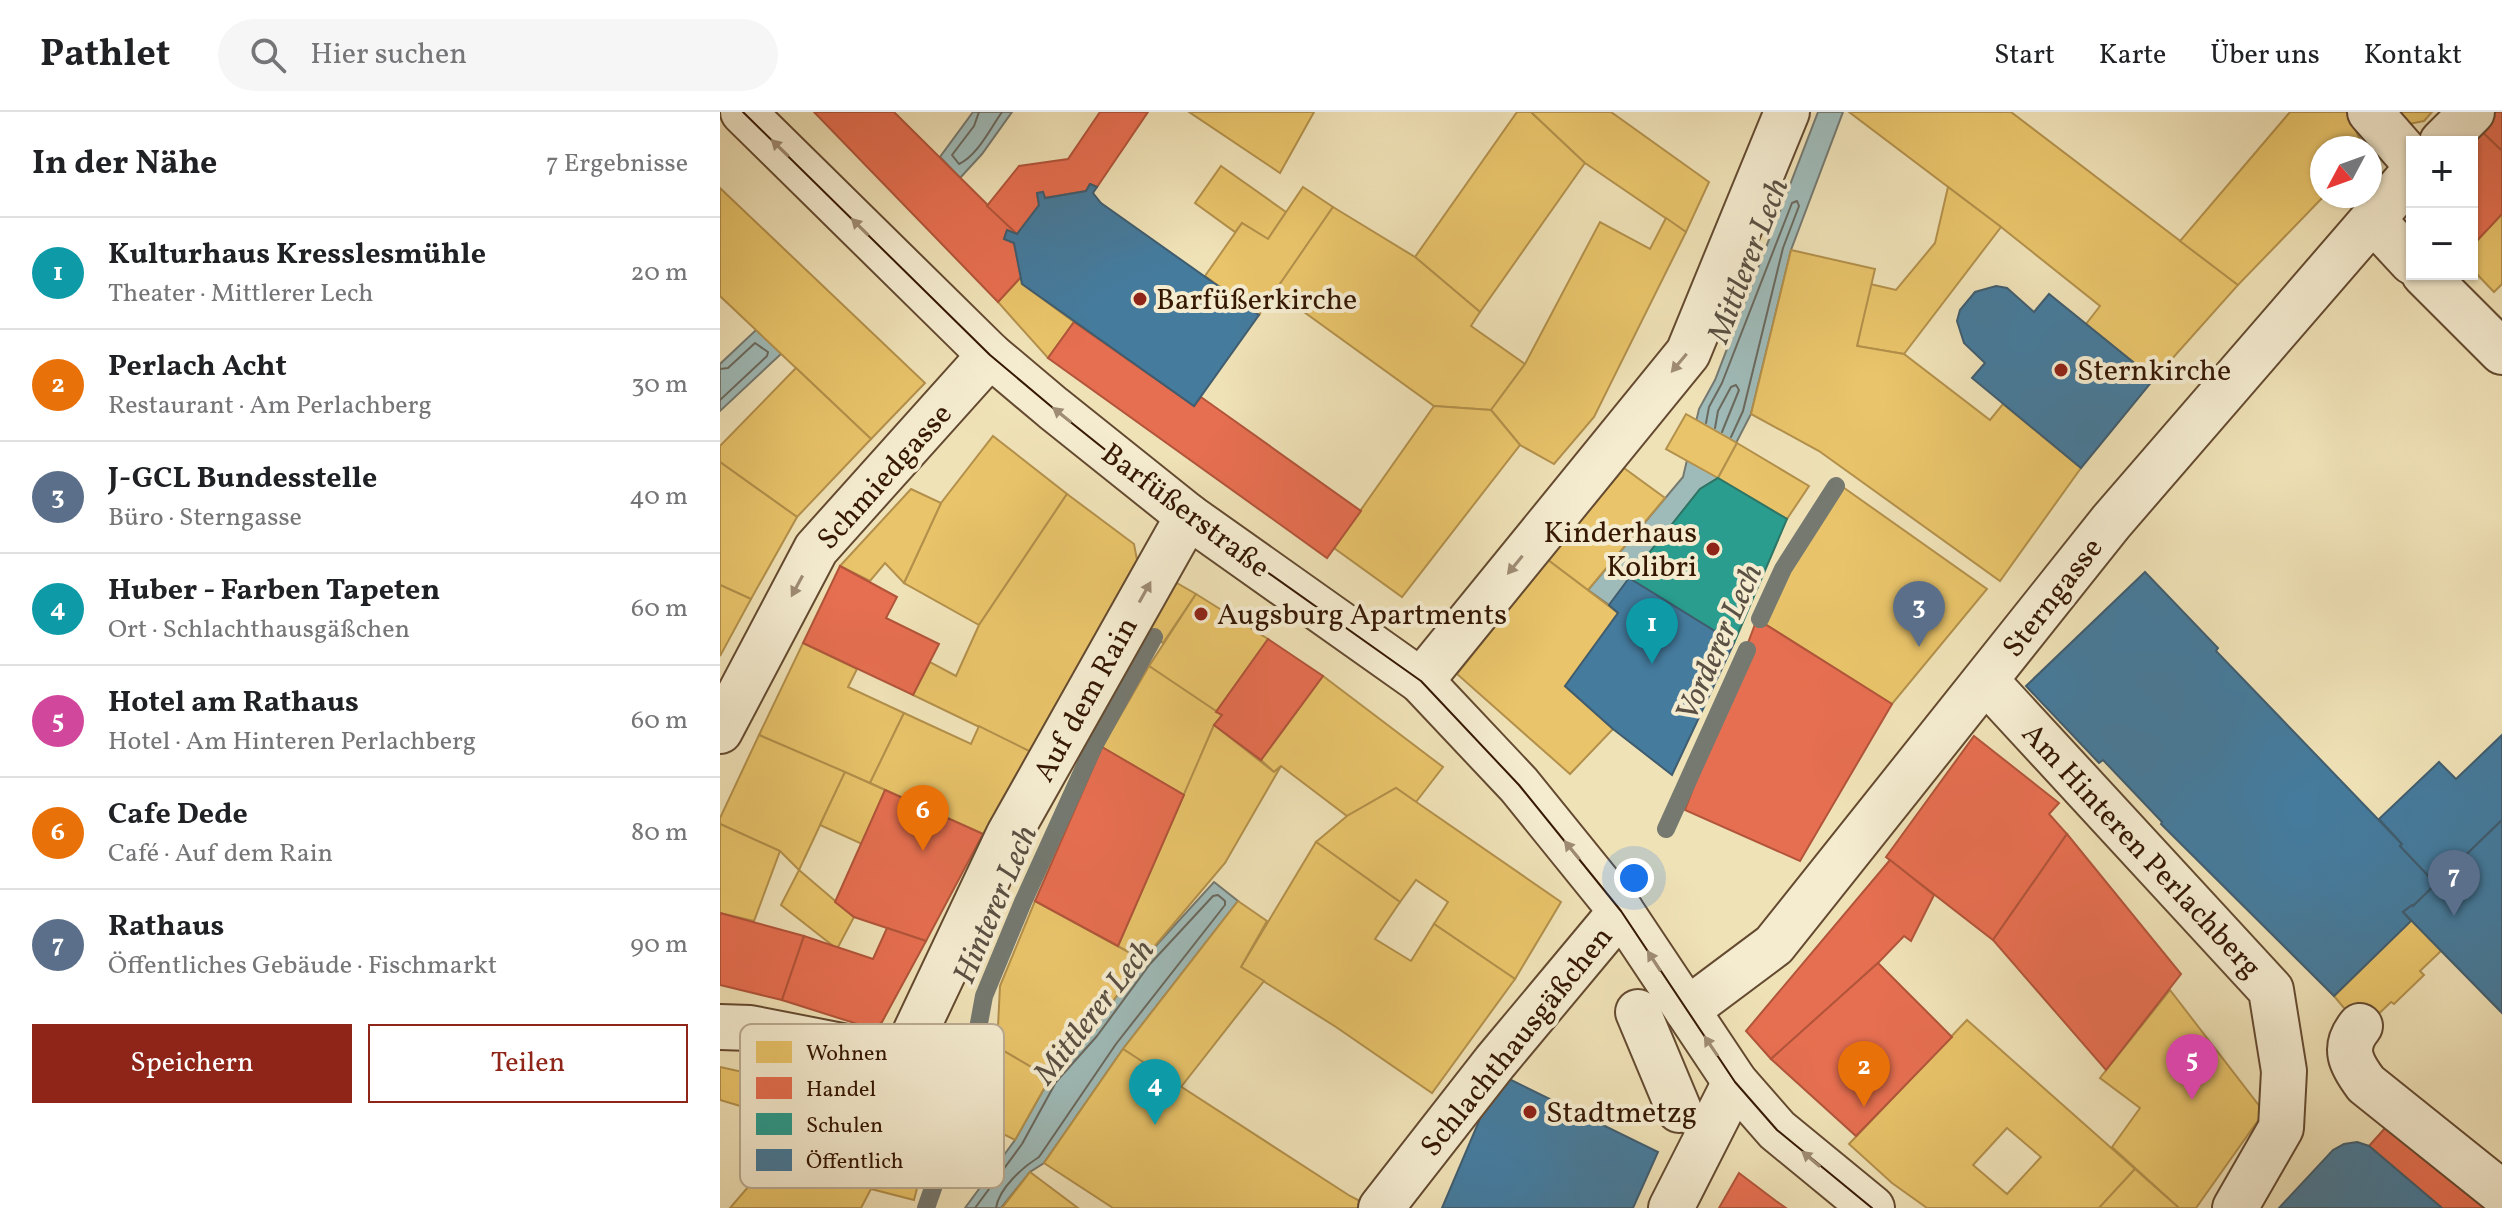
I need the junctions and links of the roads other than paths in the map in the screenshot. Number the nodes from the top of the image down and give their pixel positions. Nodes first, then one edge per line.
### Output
1 (743, 112) edge
2 (1787, 112) edge
3 (2370, 112) edge
4 (2472, 112) edge
5 (2448, 136) edge
6 (2406, 153) edge
7 (2406, 181) edge
8 (2374, 221) junction
9 (2406, 256) edge
10 (2430, 280) edge
11 (2502, 352) edge
12 (990, 355) junction
13 (1188, 516) junction
14 (1421, 681) junction
15 (1986, 681) junction
16 (720, 731) edge
17 (1621, 911) junction
18 (1687, 1010) junction
19 (1638, 1012) dead end
20 (919, 1024) edge
21 (2360, 1026) dead end
22 (720, 1027) edge
23 (740, 1028) edge
24 (1735, 1082) junction
25 (1679, 1110) dead end
26 (2502, 1193) edge
27 (1381, 1208) edge
28 (1671, 1208) edge
29 (1872, 1208) edge
30 (2235, 1208) edge

12 -> 1 street, Barfüßerstraße
2 -> 14 street
3 - 6 street
4 - 5 street
7 - 8 street, Sterngasse
8 - 9 street
8 - 15 street, Sterngasse
10 - 11 street
13 -> 12 street, Barfüßerstraße
12 -> 16 street, Schmiedgasse
13 - 14 street, Barfüßerstraße
20 -> 13 street, Auf dem Rain
17 -> 14 street, Barfüßerstraße
15 - 18 street, Sterngasse
15 - 30 street, Am Hinteren Perlachberg
18 -> 17 street, Barfüßerstraße
17 - 27 street, Schlachthausgäßchen
24 -> 18 street, Barfüßerstraße
19 - 25 street
21 - 26 street
22 -> 23 street, Auf dem Rain
24 - 28 street
29 -> 24 street, Barfüßerstraße

